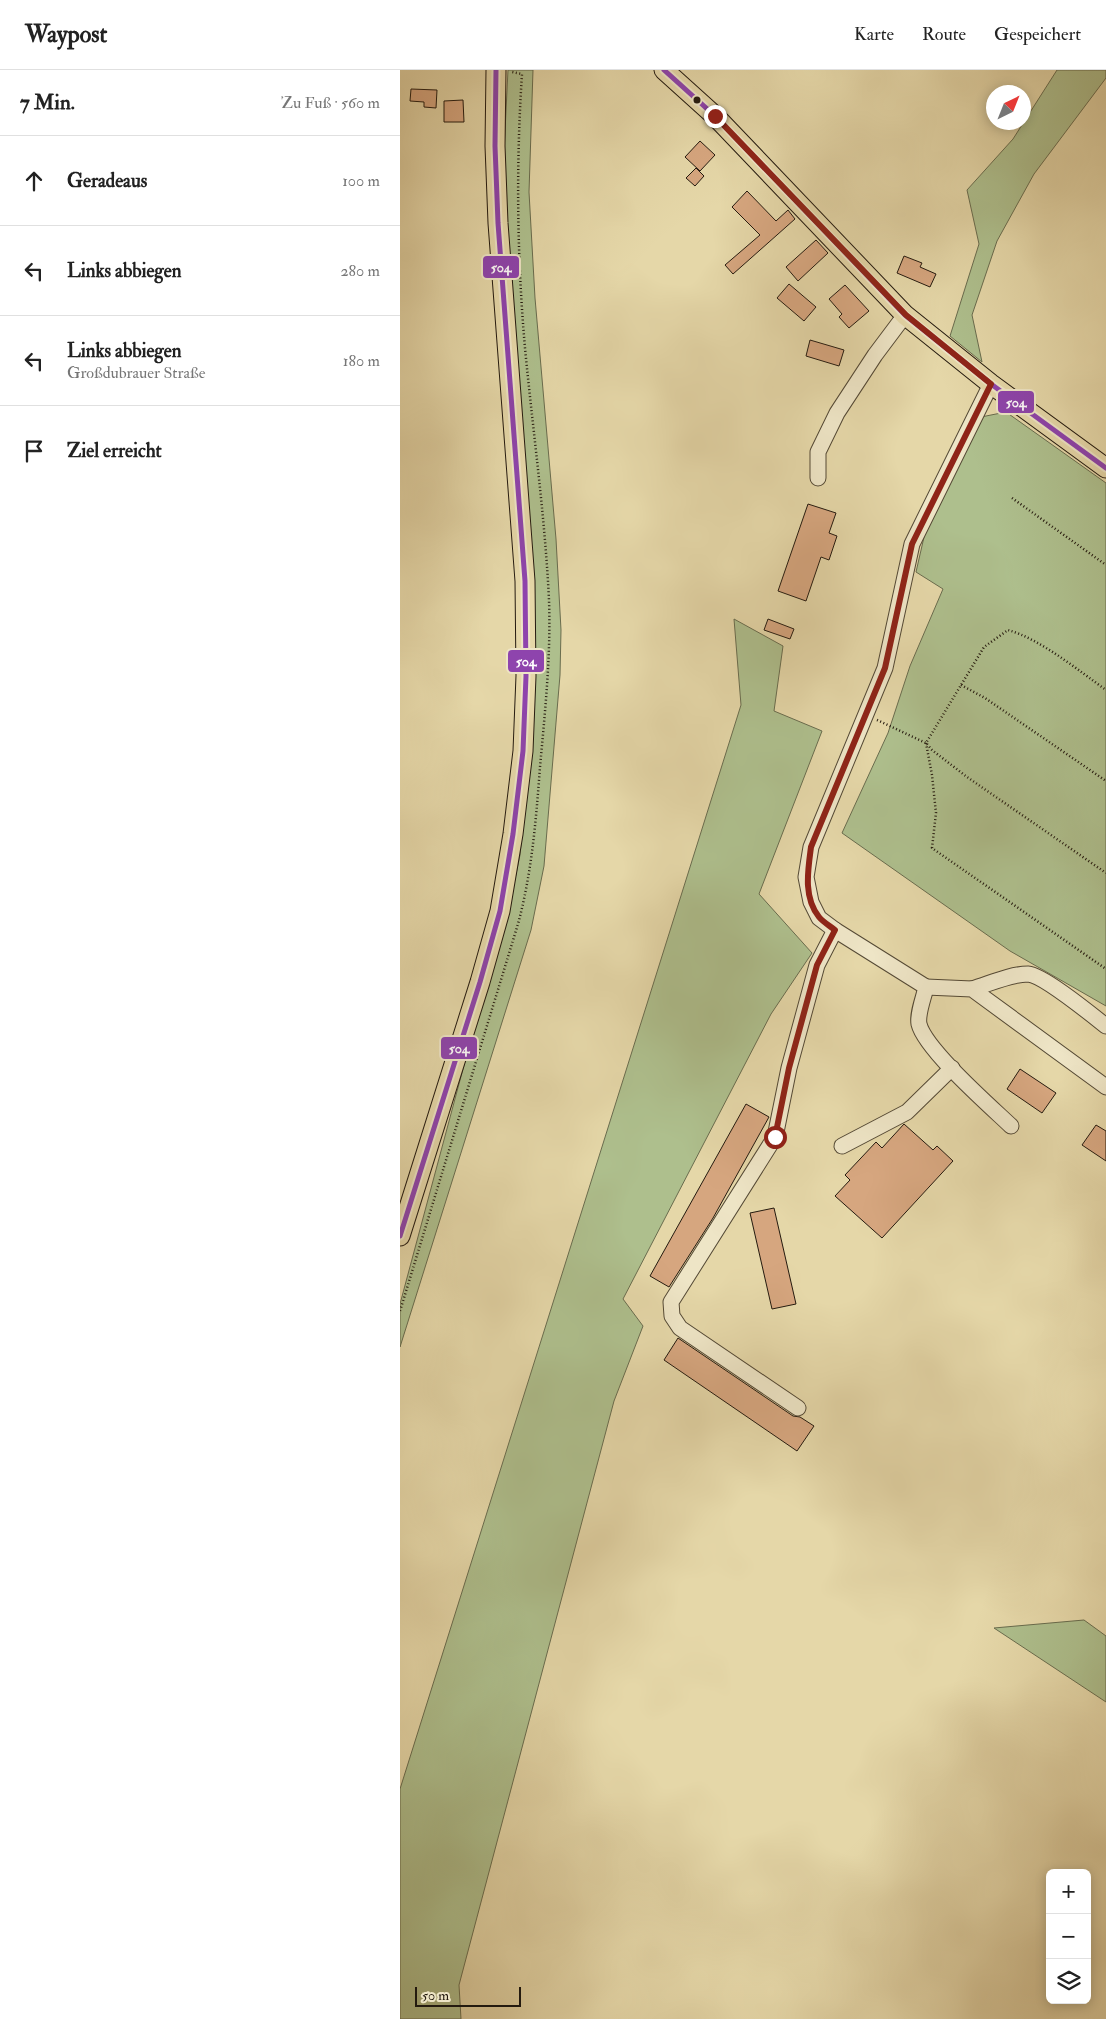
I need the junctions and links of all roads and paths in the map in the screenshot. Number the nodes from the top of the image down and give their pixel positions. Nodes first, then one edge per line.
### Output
1 (496, 70) edge
2 (664, 70) edge
3 (906, 315) junction
4 (991, 384) junction
5 (1106, 468) edge
6 (818, 478) dead end
7 (1012, 498) dead end
8 (1106, 565) edge
9 (961, 684) junction
10 (1106, 690) edge
11 (867, 715) junction
12 (926, 743) junction
13 (1106, 781) edge
14 (1106, 873) edge
15 (835, 930) junction
16 (1106, 969) edge
17 (926, 986) junction
18 (972, 990) junction
19 (1106, 1026) edge
20 (952, 1068) junction
21 (1106, 1087) edge
22 (1012, 1126) dead end
23 (842, 1146) dead end
24 (400, 1236) edge
25 (798, 1408) dead end

1 - 24 main road
2 - 3 main road
3 - 4 main road
3 - 6 street
4 - 5 main road
4 - 11 street
7 - 8 path
9 - 10 path
9 - 12 path
9 - 13 path
11 - 12 path
11 - 15 street
12 - 14 path
12 - 16 path
15 - 17 street
15 - 25 street
17 - 18 street
17 - 20 street
18 - 19 street
18 - 21 street
20 - 22 street
20 - 23 street

